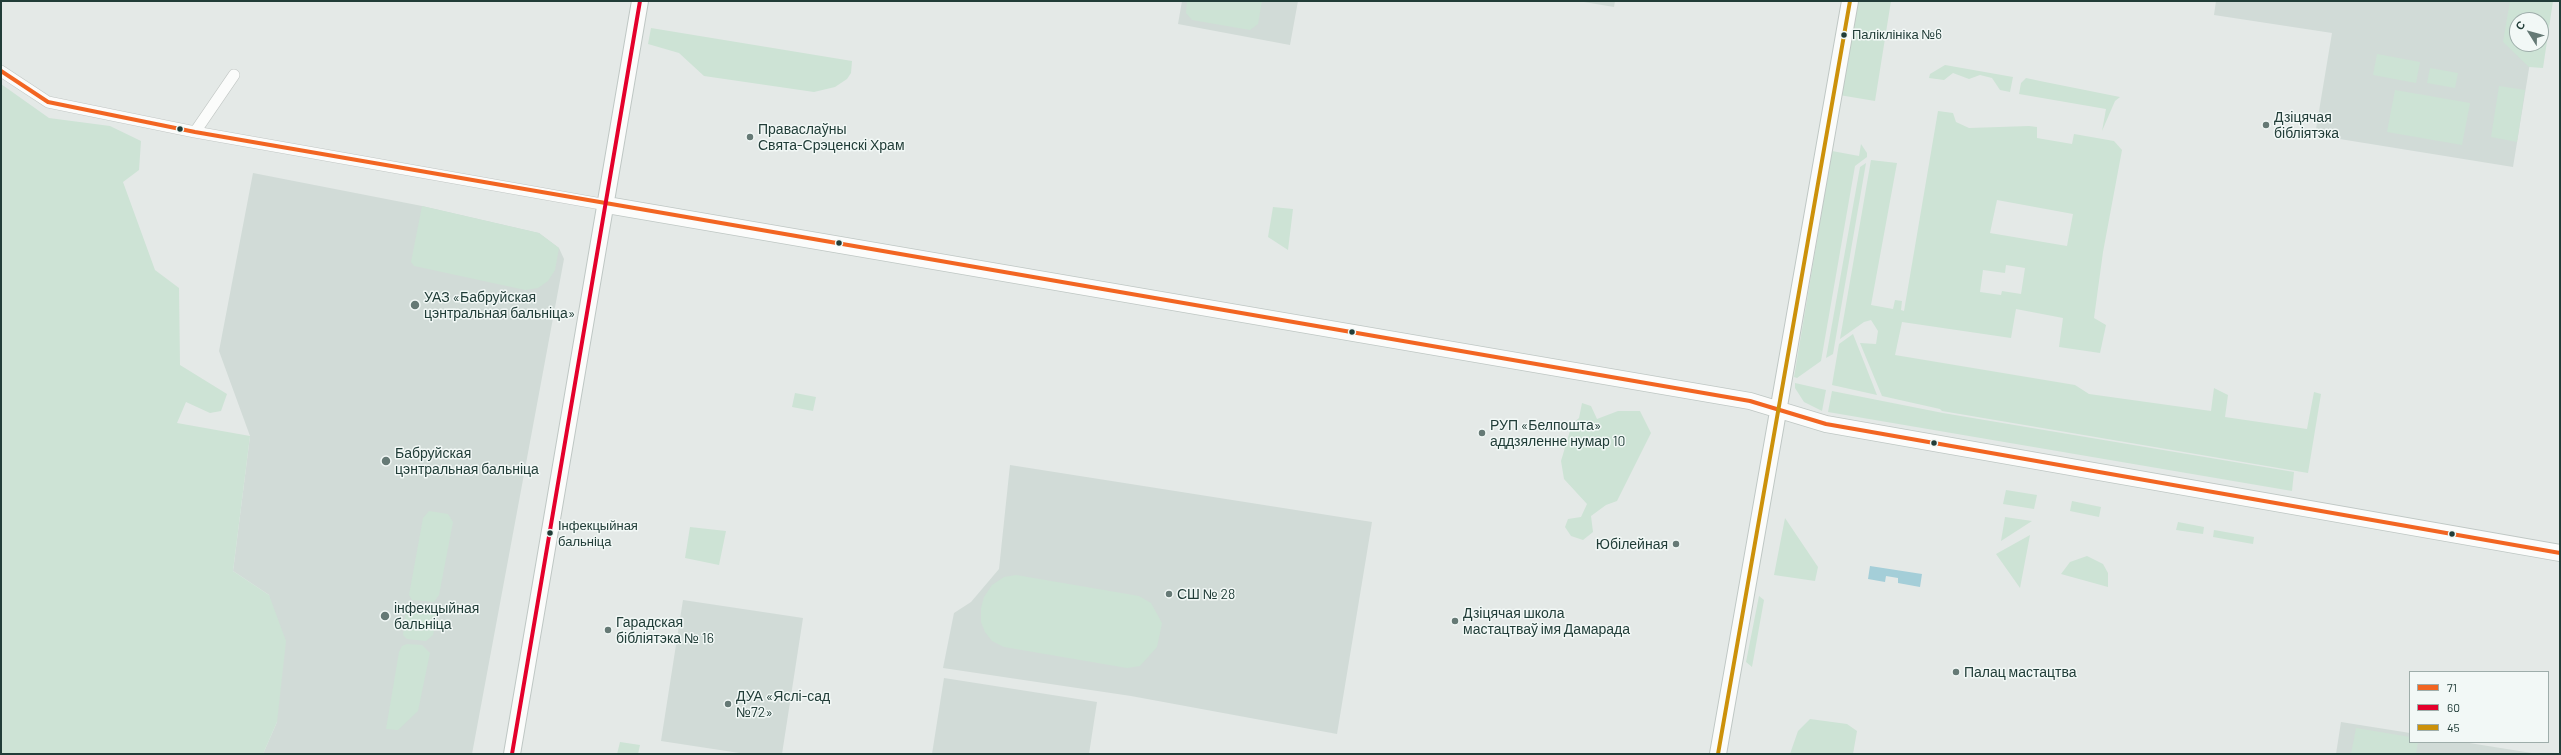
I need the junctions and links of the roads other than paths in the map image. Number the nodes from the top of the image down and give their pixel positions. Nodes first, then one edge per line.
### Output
1 (640, 1) edge
2 (1850, 1) edge
3 (1, 71) edge
4 (234, 75) dead end
5 (195, 132) junction
6 (606, 205) junction
7 (1778, 411) junction
8 (2560, 553) edge
9 (512, 754) edge
10 (1718, 754) edge

1 - 6 main road
2 - 7 main road
3 - 5 street
4 - 5 street
5 - 6 street
6 - 7 main road
6 - 9 main road
7 - 8 main road
7 - 10 main road

